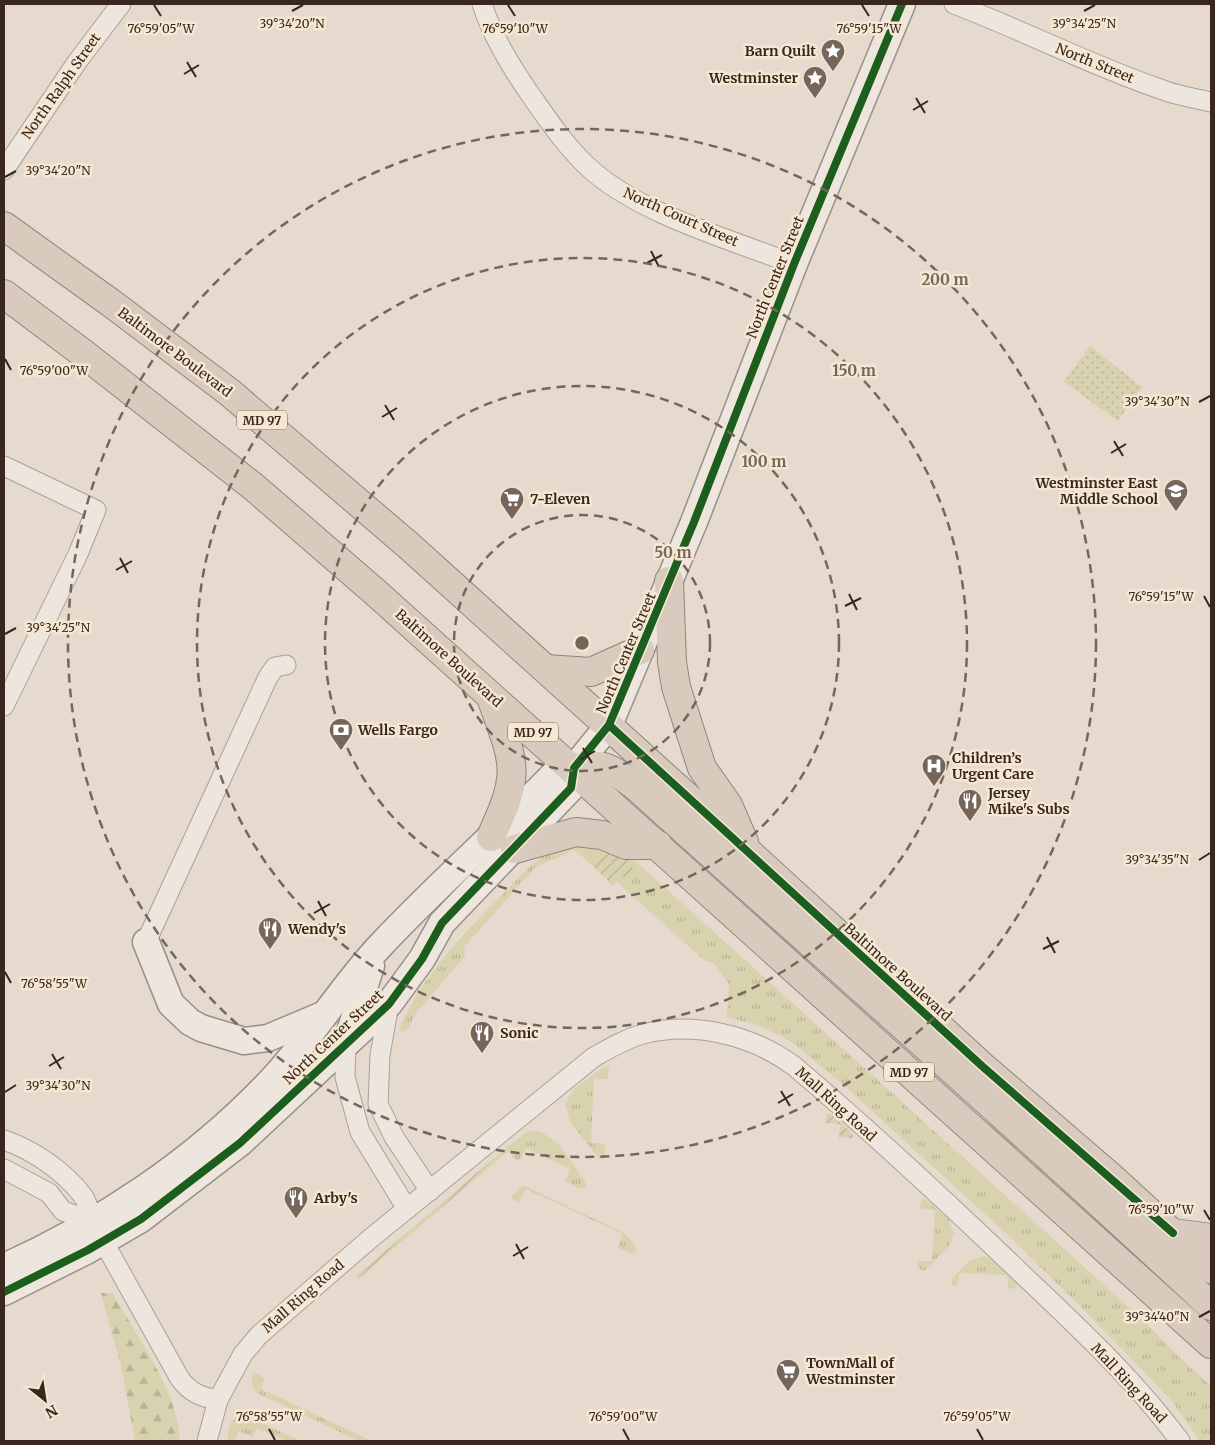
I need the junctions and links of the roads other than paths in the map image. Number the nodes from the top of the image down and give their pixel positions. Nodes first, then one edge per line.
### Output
1 (121, 4) edge
2 (482, 4) edge
3 (902, 4) edge
4 (954, 4) edge
5 (1211, 102) edge
6 (4, 170) edge
7 (4, 226) edge
8 (794, 264) junction
9 (4, 294) edge
10 (4, 466) edge
11 (670, 581) junction
12 (640, 650) junction
13 (286, 665) dead end
14 (546, 669) junction
15 (491, 696) junction
16 (4, 706) edge
17 (609, 725) junction
18 (574, 768) junction
19 (491, 837) junction
20 (658, 845) junction
21 (515, 848) junction
22 (748, 851) junction
23 (146, 942) joint
24 (377, 949) junction
25 (389, 1004) junction
26 (328, 1012) junction
27 (346, 1045) junction
28 (4, 1140) edge
29 (5, 1172) edge
30 (430, 1191) junction
31 (407, 1209) junction
32 (98, 1231) junction
33 (1173, 1234) junction
34 (1211, 1238) edge
35 (4, 1267) edge
36 (1211, 1269) edge
37 (4, 1292) edge
38 (1211, 1306) edge
39 (1202, 1336) edge
40 (1211, 1358) edge
41 (218, 1400) junction
42 (208, 1441) edge
43 (1180, 1441) edge

1 - 6 street, North Ralph Street
2 - 8 street, North Court Street
3 - 8 street, North Center Street
4 - 5 street, North Street
7 - 14 highway, Baltimore Boulevard / MD 97
8 - 11 street, North Center Street
9 - 15 highway, Baltimore Boulevard / MD 97
10 - 16 street
11 - 12 street, North Center Street
11 - 22 highway
12 - 14 highway
12 - 17 street, North Center Street
13 - 23 street
14 - 17 highway, Baltimore Boulevard / MD 97
15 - 18 highway, Baltimore Boulevard / MD 97
15 - 19 highway
17 - 18 street, North Center Street
17 - 22 highway, Baltimore Boulevard / MD 97
18 - 19 street, North Center Street
18 - 20 highway, Baltimore Boulevard / MD 97
18 - 21 street, North Center Street
18 - 38 highway
19 - 24 street, North Center Street
20 - 21 highway
20 - 39 highway, Baltimore Boulevard / MD 97
21 - 25 street, North Center Street
22 - 33 highway, Baltimore Boulevard / MD 97
23 - 26 street
24 - 26 street, North Center Street
24 - 27 street
25 - 27 street, North Center Street
25 - 30 street
26 - 32 street, North Center Street
27 - 31 street
27 - 32 street, North Center Street
28 - 32 street
29 - 32 street
30 - 31 street, Mall Ring Road
30 - 43 street, Mall Ring Road
31 - 41 street, Mall Ring Road
32 - 35 street, North Center Street
32 - 37 street, North Center Street
32 - 41 street
33 - 34 highway
33 - 36 highway, Baltimore Boulevard / MD 97
39 - 40 highway, Baltimore Boulevard
41 - 42 street, Mall Ring Road

